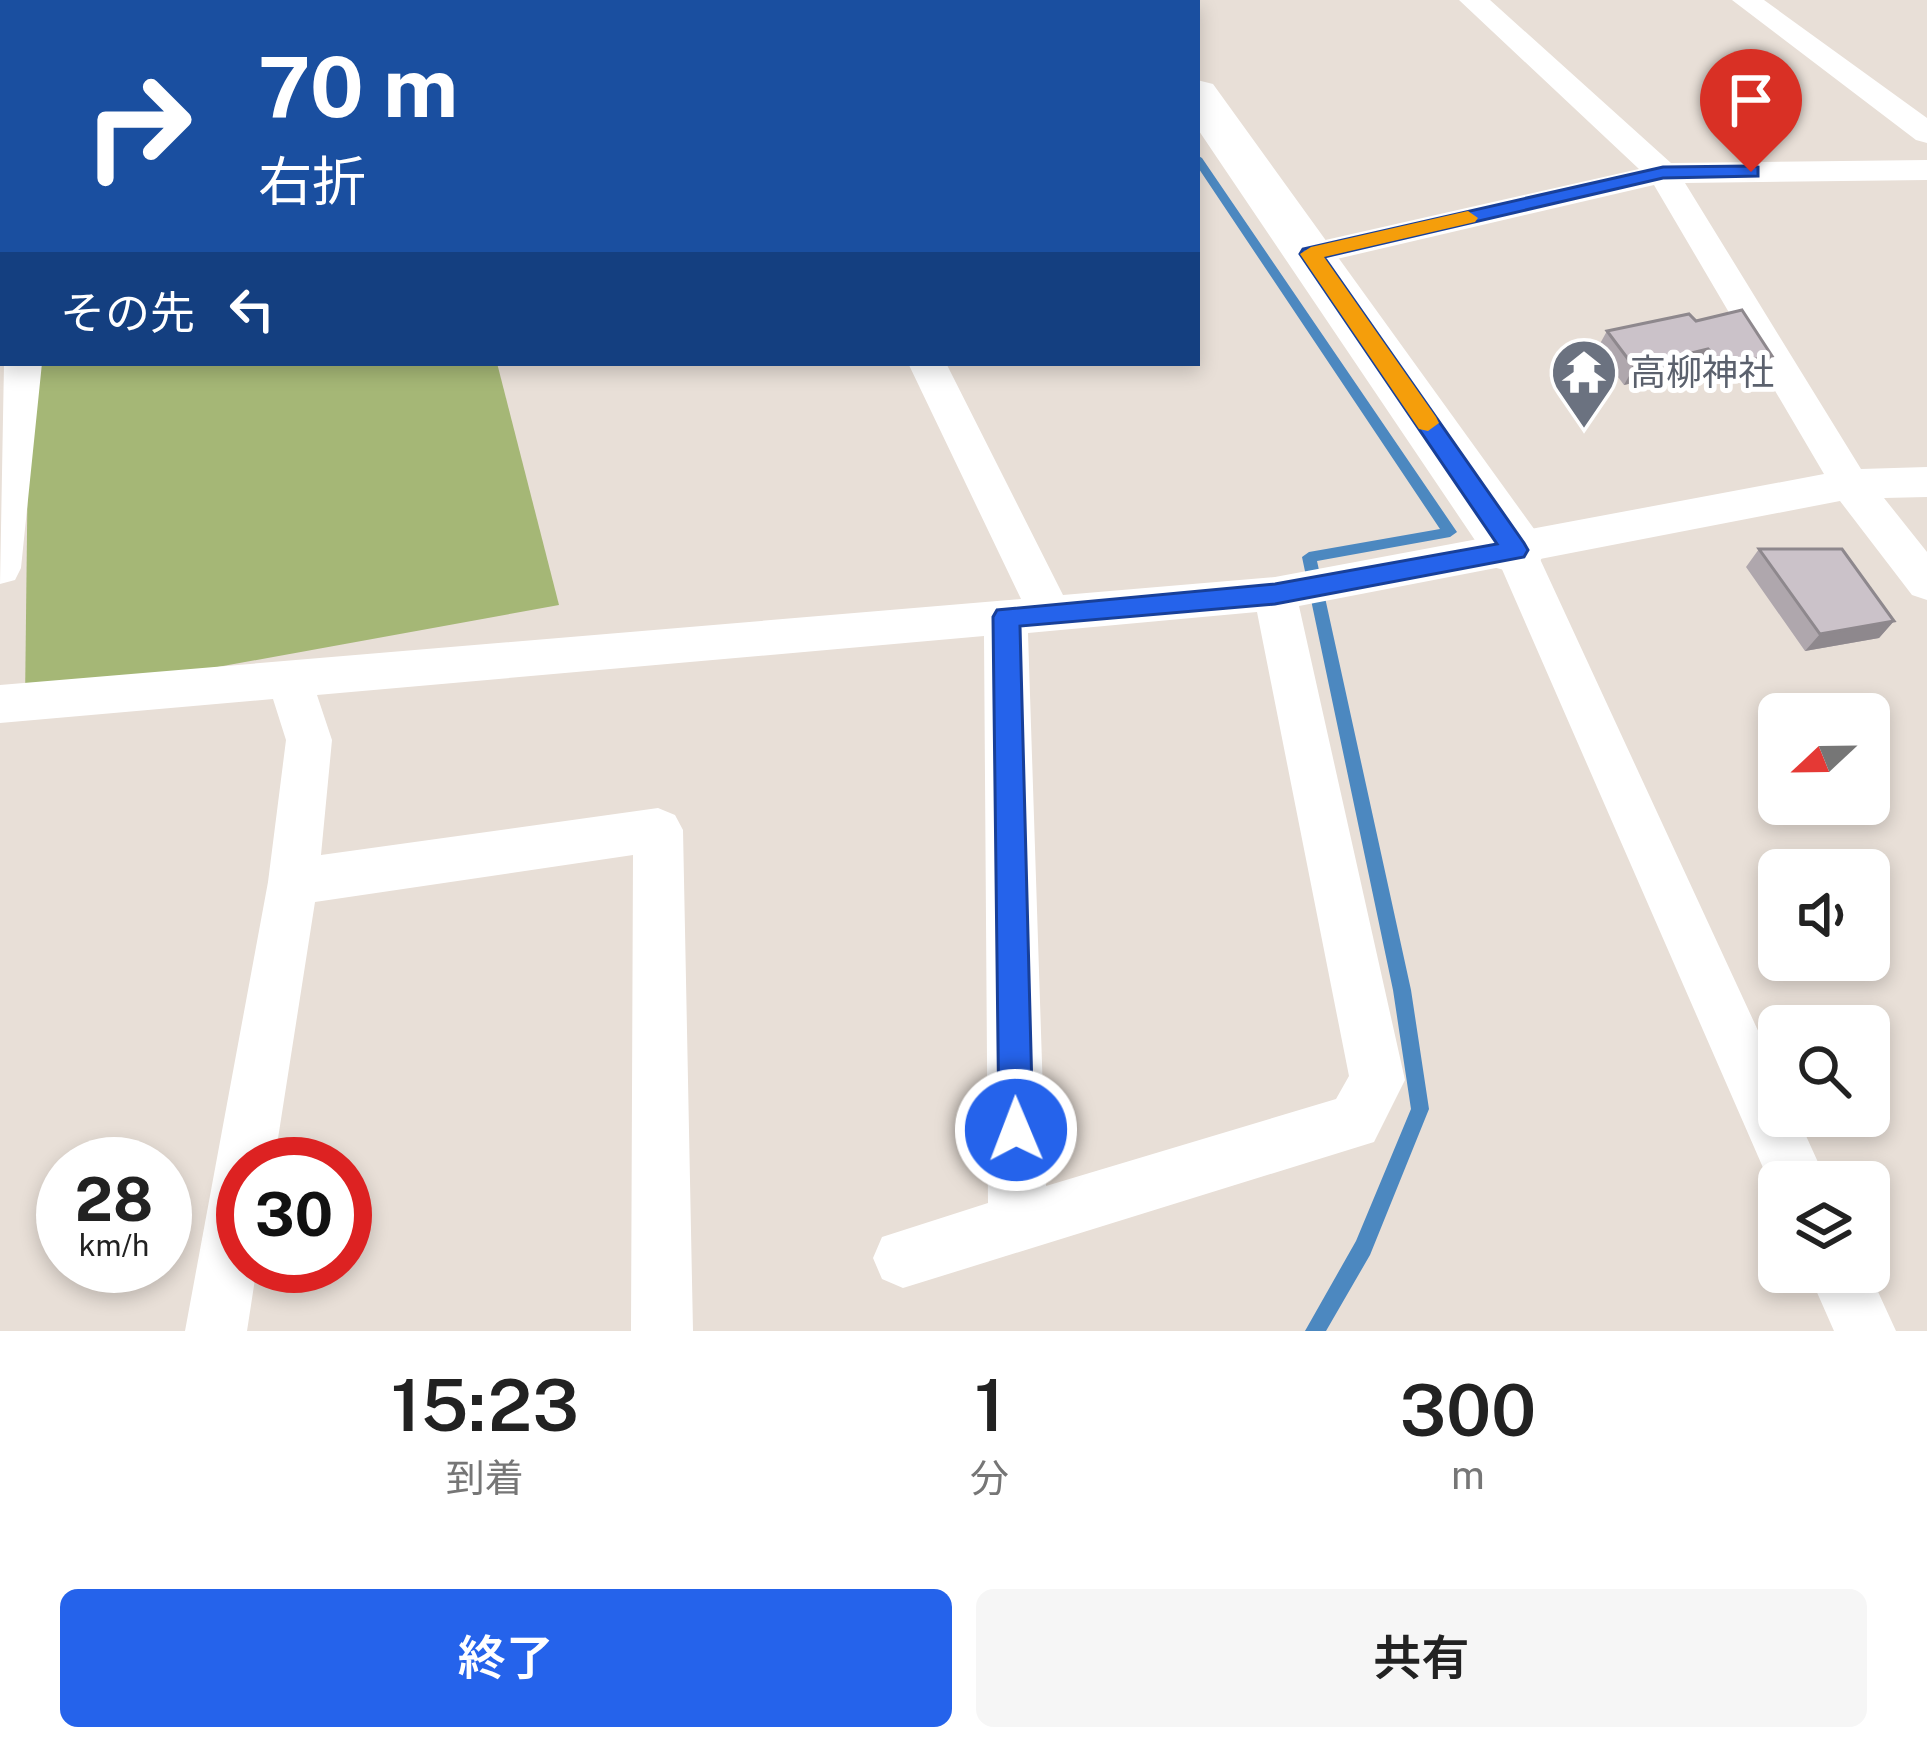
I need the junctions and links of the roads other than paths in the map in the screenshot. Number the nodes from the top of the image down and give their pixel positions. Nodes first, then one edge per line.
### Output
1 (1473, 0) edge
2 (1746, 0) edge
3 (1200, 98) edge
4 (1927, 133) edge
5 (1927, 170) edge
6 (1663, 172) junction
7 (1311, 254) junction
8 (23, 366) edge
9 (928, 366) edge
10 (1927, 482) edge
11 (1850, 484) junction
12 (1515, 550) junction
13 (0, 568) edge
14 (1927, 583) edge
15 (1275, 594) junction
16 (1028, 615) junction
17 (290, 679) junction
18 (0, 704) edge
19 (293, 882) junction
20 (250, 1137) edge
21 (1789, 1161) edge
22 (1018, 1223) junction
23 (903, 1258) dead end
24 (223, 1293) edge
25 (1848, 1293) edge
26 (216, 1331) edge
27 (662, 1331) edge
28 (1865, 1331) edge

1 - 6 street
2 - 4 street
3 - 7 street
5 - 6 street
6 - 7 street
6 - 11 street
7 - 12 street
8 - 13 street
9 - 16 street
10 - 11 street
11 - 12 street
11 - 14 street
12 - 15 street
12 - 21 street
15 - 16 street
15 - 22 street
16 - 17 street
16 - 22 street
17 - 18 street
17 - 19 street
19 - 20 street
19 - 27 street
22 - 23 street
24 - 26 street
25 - 28 street

